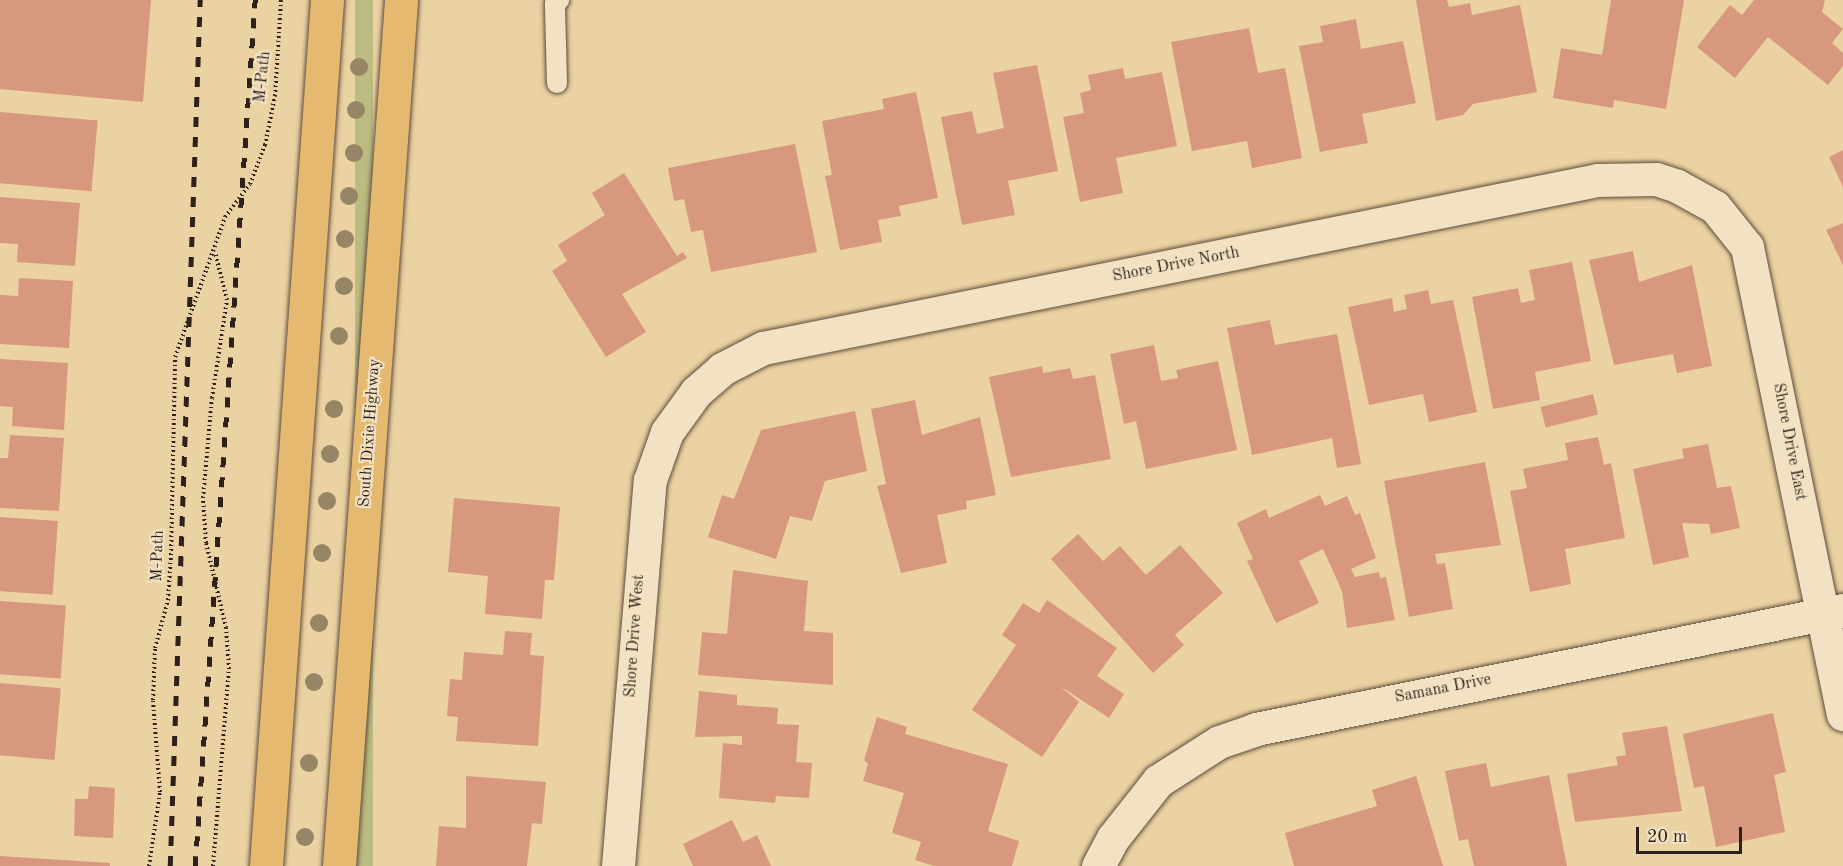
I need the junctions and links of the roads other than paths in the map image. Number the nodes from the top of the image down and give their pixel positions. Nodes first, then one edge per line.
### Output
1 (327, 0) edge
2 (401, 0) edge
3 (559, 0) edge
4 (557, 83) dead end
5 (1692, 194) joint
6 (680, 412) joint
7 (1833, 612) edge
8 (1843, 714) edge
9 (266, 866) edge
10 (339, 866) edge
11 (618, 866) edge
12 (1098, 866) edge

1 - 9 highway
2 - 10 highway, South Dixie Highway
3 - 4 lane
5 - 6 street, Shore Drive North
5 - 7 street, Shore Drive East
6 - 11 street, Shore Drive West
7 - 8 street, Shore Drive East
7 - 12 street, Samana Drive

